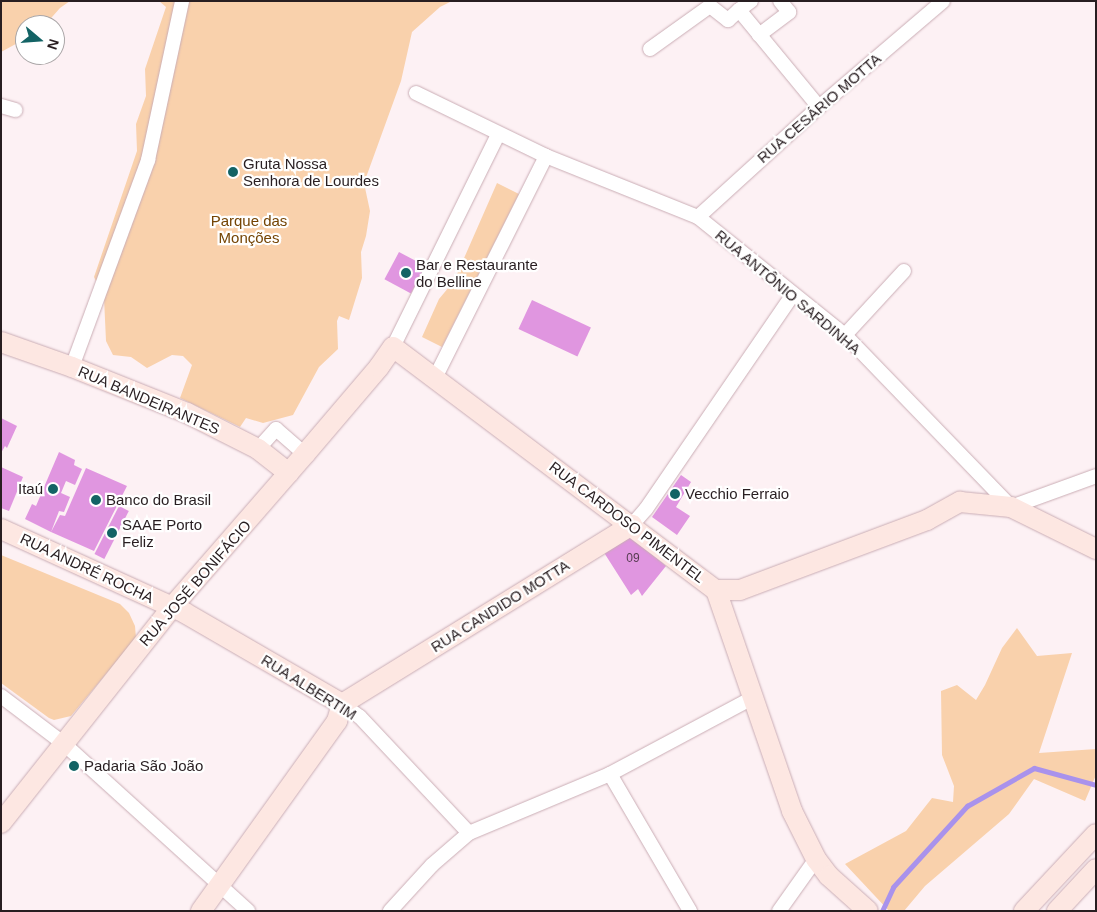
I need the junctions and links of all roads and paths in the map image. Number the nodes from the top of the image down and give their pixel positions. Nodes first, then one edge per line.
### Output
1 (182, 1) edge
2 (750, 1) edge
3 (780, 1) edge
4 (943, 1) edge
5 (739, 10) junction
6 (759, 35) junction
7 (650, 48) dead end
8 (416, 93) dead end
9 (1, 106) edge
10 (819, 107) junction
11 (15, 110) dead end
12 (498, 135) junction
13 (546, 156) junction
14 (698, 217) junction
15 (904, 271) dead end
16 (793, 294) junction
17 (845, 335) junction
18 (1, 342) edge
19 (392, 347) junction
20 (72, 367) junction
21 (435, 378) junction
22 (258, 449) junction
23 (305, 454) junction
24 (289, 473) junction
25 (1096, 476) edge
26 (1011, 508) junction
27 (632, 525) junction
28 (1, 529) edge
29 (1096, 549) edge
30 (716, 590) junction
31 (172, 606) junction
32 (1, 696) edge
33 (754, 697) junction
34 (342, 704) junction
35 (63, 743) junction
36 (610, 774) junction
37 (1, 823) edge
38 (469, 834) junction
39 (1096, 834) edge
40 (816, 859) junction
41 (1069, 863) junction
42 (1090, 875) edge
43 (218, 886) junction
44 (864, 907) edge
45 (201, 911) edge
46 (248, 911) edge
47 (390, 911) edge
48 (690, 911) edge
49 (779, 911) edge
50 (1024, 911) edge
51 (1057, 911) edge

1 - 20 street
2 - 5 street
3 - 6 street
4 - 10 street, RUA CESÁRIO MOTTA
5 - 6 street
5 - 7 street
6 - 10 street
8 - 12 street, RUA ANTÔNIO SARDINHA
9 - 11 street
10 - 14 street, RUA CESÁRIO MOTTA
12 - 13 street, RUA ANTÔNIO SARDINHA
12 - 19 street
13 - 14 street, RUA ANTÔNIO SARDINHA
13 - 21 street
14 - 16 street, RUA ANTÔNIO SARDINHA
15 - 17 street
16 - 17 street, RUA ANTÔNIO SARDINHA
16 - 27 street, RUA CANDIDO MOTTA
17 - 26 street, RUA ANTÔNIO SARDINHA
18 - 20 street, RUA BANDEIRANTES
19 - 21 street, RUA CARDOSO PIMENTEL
19 - 23 street, RUA JOSÉ BONIFÁCIO
20 - 22 street, RUA BANDEIRANTES
21 - 27 street, RUA CARDOSO PIMENTEL
22 - 23 street
22 - 24 street, RUA BANDEIRANTES
23 - 24 street, RUA JOSÉ BONIFÁCIO
24 - 31 street, RUA JOSÉ BONIFÁCIO
25 - 26 street
26 - 29 street
26 - 30 street
27 - 30 street, RUA CARDOSO PIMENTEL
27 - 34 street, RUA CANDIDO MOTTA
28 - 31 street, RUA ANDRÉ ROCHA
30 - 33 street, RUA CARDOSO PIMENTEL
31 - 34 street, RUA ALBERTIM
31 - 35 street, RUA JOSÉ BONIFÁCIO
32 - 35 street
33 - 36 street
33 - 40 street, RUA CARDOSO PIMENTEL
34 - 38 street, RUA ALBERTIM
34 - 43 street
35 - 37 street, RUA JOSÉ BONIFÁCIO
35 - 43 street
36 - 38 street
36 - 48 street
38 - 47 street
39 - 41 street
40 - 44 street, RUA CARDOSO PIMENTEL
40 - 49 street
41 - 42 street
41 - 50 street
42 - 51 street
43 - 45 street
43 - 46 street

